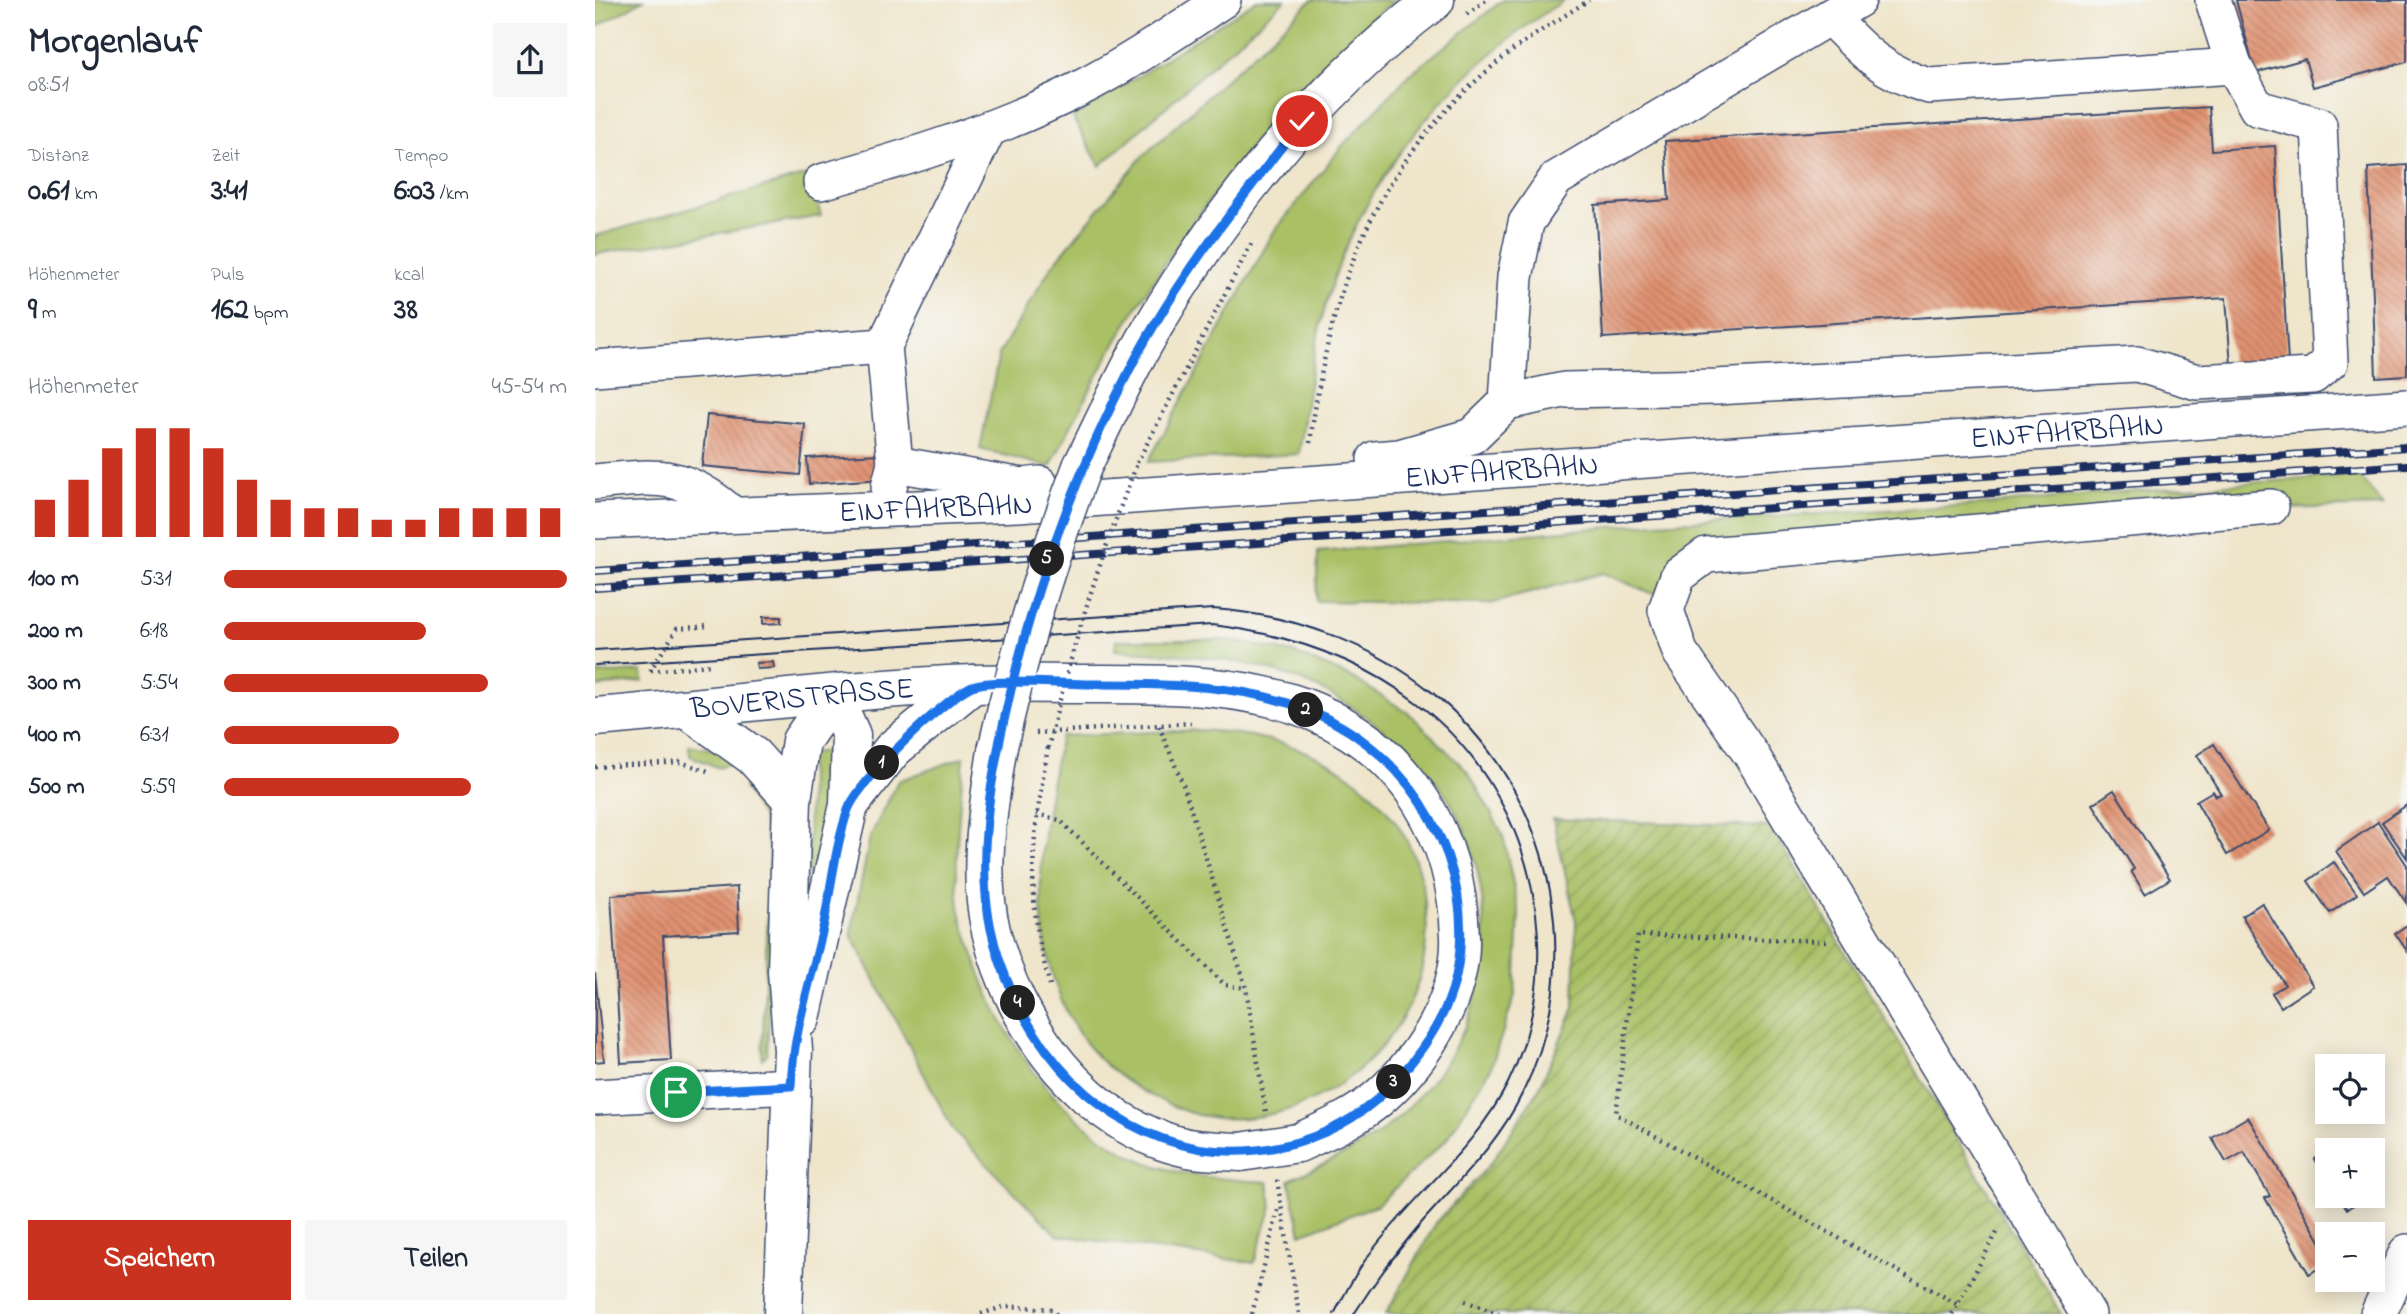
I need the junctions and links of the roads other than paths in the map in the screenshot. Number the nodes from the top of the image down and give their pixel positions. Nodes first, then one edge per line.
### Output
1 (1223, 0) edge
2 (2213, 0) edge
3 (1450, 8) edge
4 (1844, 8) edge
5 (2234, 66) junction
6 (988, 130) junction
7 (821, 182) dead end
8 (884, 345) junction
9 (595, 368) edge
10 (1507, 402) junction
11 (2407, 407) edge
12 (895, 464) junction
13 (595, 482) edge
14 (2271, 507) dead end
15 (884, 508) junction
16 (733, 514) junction
17 (595, 522) edge
18 (974, 684) junction
19 (833, 695) junction
20 (689, 709) junction
21 (595, 717) edge
22 (792, 799) junction
23 (849, 805) junction
24 (792, 1068) junction
25 (595, 1097) edge
26 (2407, 1252) edge
27 (783, 1314) edge
28 (2088, 1314) edge
29 (2378, 1314) edge

1 - 6 street
2 - 5 street
3 - 18 main road, BOVERISTRASSE, bridge
4 - 5 street
4 - 10 street
5 - 10 street
6 - 7 street
6 - 8 street
8 - 9 street
8 - 12 street
10 - 12 street
11 - 15 street, EINFAHRBAHN
12 - 15 street
13 - 16 street
14 - 28 street
15 - 16 street, EINFAHRBAHN
16 - 17 street, EINFAHRBAHN
18 - 19 main road, BOVERISTRASSE
18 - 23 main road
19 - 20 main road, BOVERISTRASSE
19 - 22 main road
19 - 23 main road
20 - 21 main road, BOVERISTRASSE
20 - 22 main road
22 - 24 main road
23 - 24 main road
24 - 25 street
24 - 27 main road
26 - 29 street

